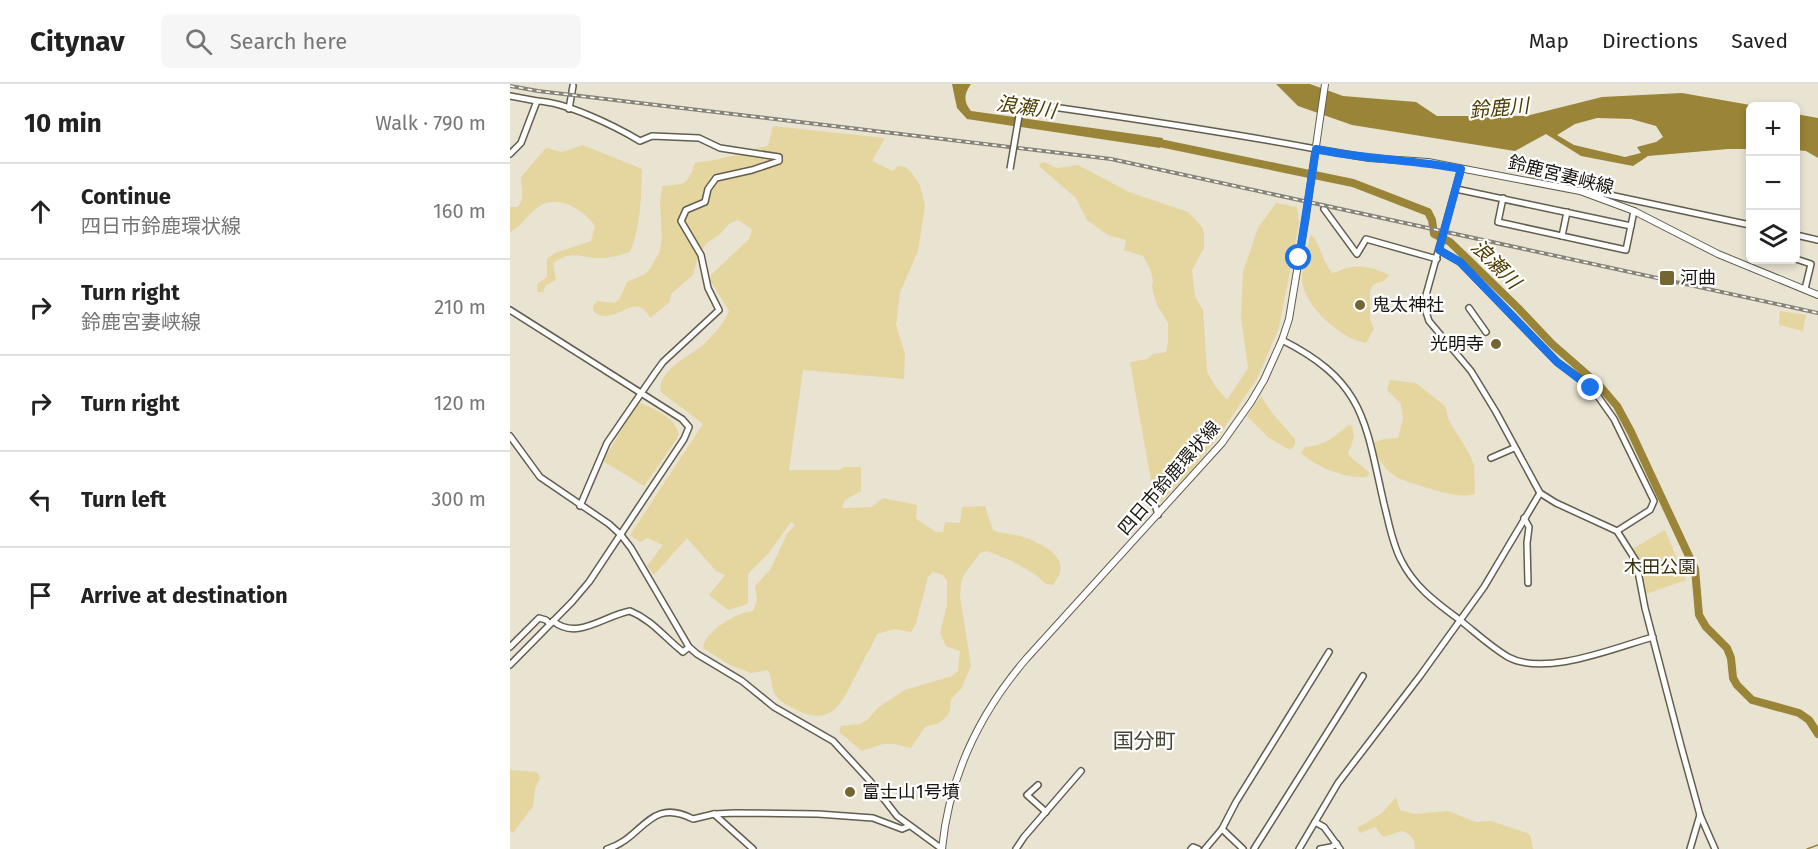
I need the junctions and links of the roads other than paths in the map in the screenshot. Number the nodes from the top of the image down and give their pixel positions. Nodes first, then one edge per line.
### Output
1 (1325, 84) edge
2 (573, 86) dead end
3 (510, 96) edge
4 (537, 101) junction
5 (569, 109) junction
6 (1316, 149) junction
7 (510, 154) edge
8 (1010, 169) dead end
9 (1461, 169) junction
10 (1456, 189) junction
11 (1580, 191) junction
12 (1503, 198) junction
13 (1324, 209) dead end
14 (1634, 211) junction
15 (1567, 212) junction
16 (1746, 224) edge
17 (1631, 226) junction
18 (1562, 236) junction
19 (1800, 236) edge
20 (1818, 240) edge
21 (1439, 250) junction
22 (1437, 259) junction
23 (1800, 260) edge
24 (1805, 289) junction
25 (1818, 295) edge
26 (1469, 308) dead end
27 (510, 310) edge
28 (1486, 332) dead end
29 (1282, 340) junction
30 (641, 393) junction
31 (510, 436) edge
32 (1514, 448) junction
33 (1491, 458) dead end
34 (1540, 493) junction
35 (1154, 501) dead end
36 (580, 506) junction
37 (1158, 515) junction
38 (1524, 518) junction
39 (1617, 531) junction
40 (621, 535) junction
41 (1528, 583) dead end
42 (1460, 621) junction
43 (552, 622) junction
44 (1653, 638) junction
45 (510, 647) edge
46 (689, 647) junction
47 (1329, 652) dead end
48 (510, 665) edge
49 (1364, 676) dead end
50 (1081, 771) dead end
51 (1038, 785) dead end
52 (1046, 812) junction
53 (714, 814) junction
54 (1700, 815) junction
55 (1316, 822) junction
56 (909, 826) junction
57 (1222, 830) junction
58 (1339, 846) edge
59 (607, 849) edge
60 (753, 849) edge
61 (942, 849) edge
62 (1016, 849) edge
63 (1191, 849) edge
64 (1198, 849) edge
65 (1205, 849) edge
66 (1243, 849) edge
67 (1254, 849) edge
68 (1299, 849) edge
69 (1320, 849) edge
70 (1690, 849) edge
71 (1715, 849) edge

1 - 6 main road, 四日市鈴鹿環状線
2 - 5 street
3 - 4 street
4 - 5 street
4 - 7 street
5 - 30 street
6 - 8 street, bridge
6 - 9 main road, 鈴鹿宮妻峡線
6 - 29 main road, 四日市鈴鹿環状線, bridge
9 - 10 street
9 - 11 main road, 鈴鹿宮妻峡線
10 - 12 street
10 - 21 street
11 - 14 main road, 鈴鹿宮妻峡線
11 - 16 street
12 - 15 street
12 - 18 street
13 - 22 street
14 - 17 street
14 - 24 main road, 鈴鹿宮妻峡線
15 - 17 street
15 - 18 street
17 - 18 street
19 - 20 street
21 - 22 street
21 - 39 street
22 - 32 street
23 - 24 street
24 - 25 main road, 鈴鹿宮妻峡線
26 - 28 street
27 - 30 street
29 - 37 main road, 四日市鈴鹿環状線
29 - 42 street
30 - 36 street
30 - 40 street
31 - 36 street
32 - 33 street
32 - 34 street
34 - 38 street
34 - 39 street
35 - 37 street
36 - 40 street
37 - 61 main road, 四日市鈴鹿環状線
38 - 41 street
38 - 42 street
39 - 44 street
40 - 43 street
40 - 46 street
42 - 44 street
42 - 55 street
43 - 45 street
43 - 46 street
43 - 48 street
44 - 54 street
46 - 56 street
47 - 57 street
49 - 67 street
50 - 52 street
51 - 52 street
52 - 62 street
53 - 56 street
53 - 59 street
53 - 60 street
54 - 70 street
54 - 71 street
55 - 58 street
55 - 68 street
56 - 61 street
57 - 65 street
57 - 66 street
58 - 69 street
63 - 64 street

